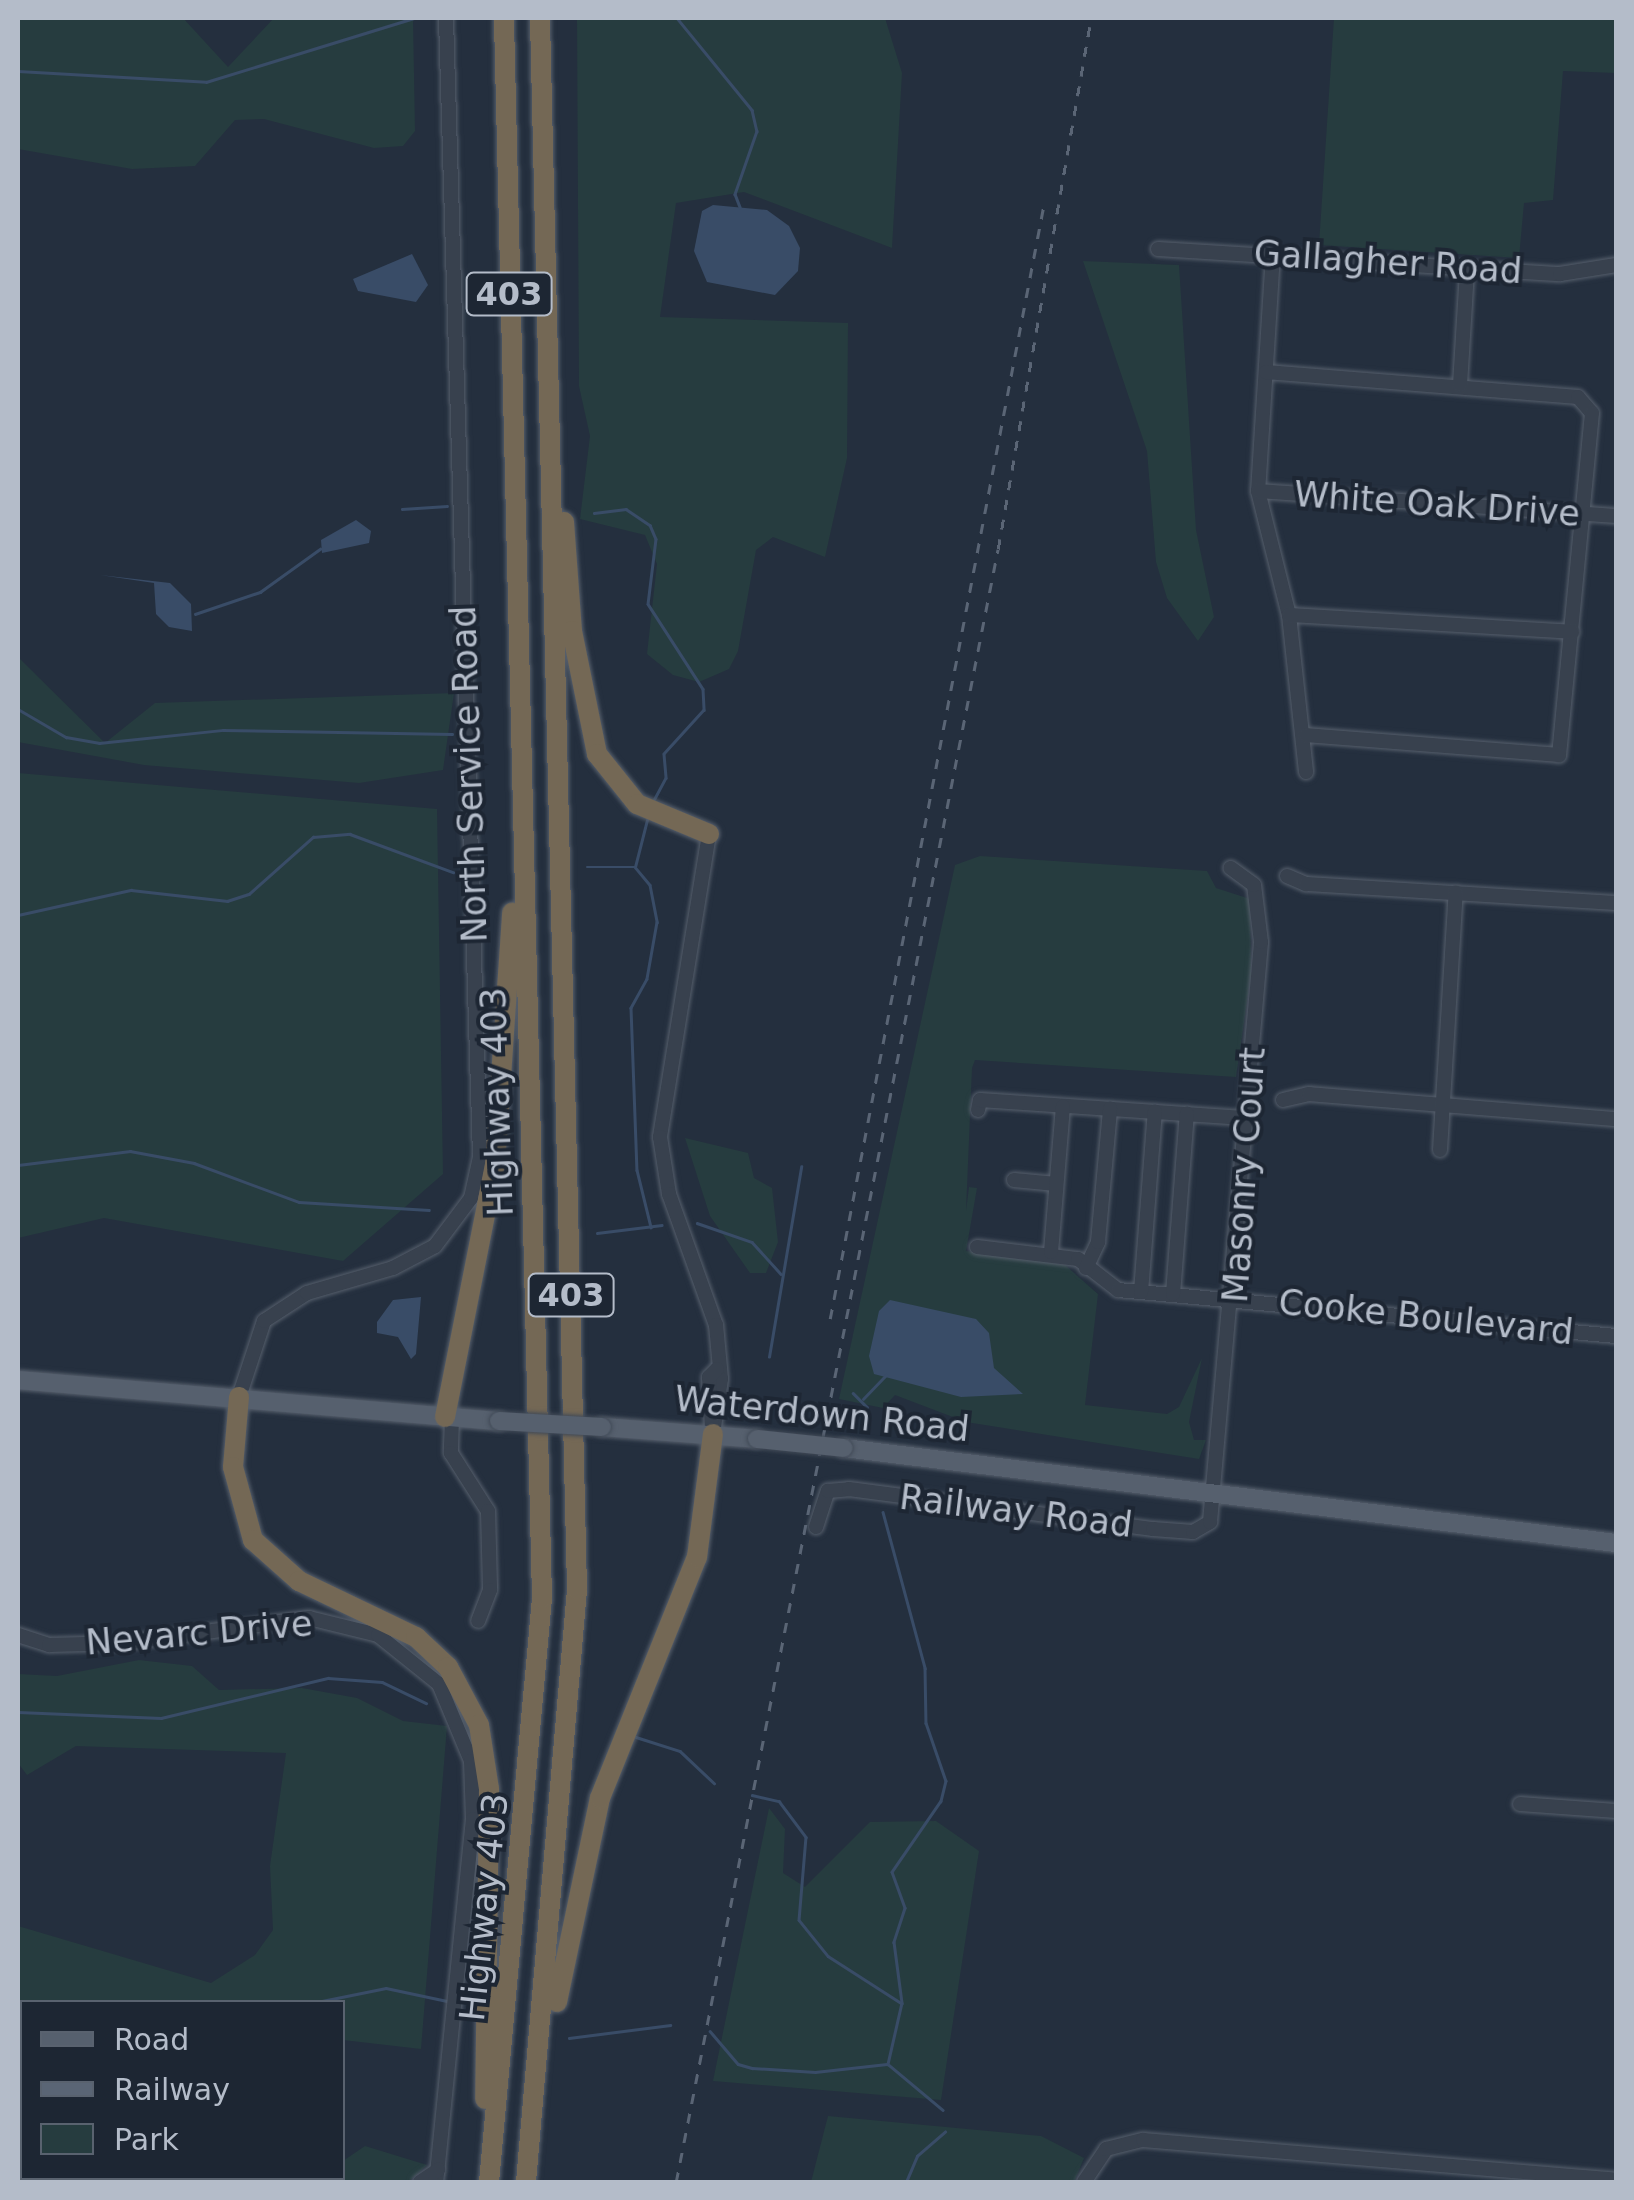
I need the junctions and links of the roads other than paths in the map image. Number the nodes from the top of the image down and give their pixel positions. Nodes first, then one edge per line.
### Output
1 (446, 18) edge
2 (504, 18) edge
3 (540, 18) edge
4 (1158, 249) dead end
5 (1273, 254) junction
6 (1616, 265) edge
7 (1468, 270) junction
8 (1266, 372) junction
9 (1460, 385) junction
10 (550, 421) junction
11 (1258, 491) junction
12 (1583, 515) junction
13 (1616, 516) edge
14 (1289, 615) junction
15 (1572, 632) junction
16 (1306, 736) junction
17 (1306, 772) dead end
18 (519, 801) junction
19 (709, 834) joint
20 (1231, 868) dead end
21 (1287, 876) dead end
22 (1456, 892) junction
23 (1616, 904) edge
24 (1283, 1100) dead end
25 (1442, 1102) junction
26 (1063, 1106) junction
27 (1110, 1109) junction
28 (978, 1110) dead end
29 (1155, 1112) junction
30 (1187, 1114) junction
31 (1247, 1118) junction
32 (1616, 1119) edge
33 (1440, 1150) dead end
34 (1014, 1180) dead end
35 (1056, 1184) junction
36 (977, 1247) dead end
37 (1051, 1252) junction
38 (1086, 1268) junction
39 (1141, 1292) junction
40 (1173, 1294) junction
41 (1235, 1298) junction
42 (1616, 1336) edge
43 (18, 1380) edge
44 (239, 1398) junction
45 (448, 1417) junction
46 (713, 1434) junction
47 (1216, 1494) junction
48 (816, 1527) dead end
49 (1616, 1543) edge
50 (478, 1621) dead end
51 (18, 1635) edge
52 (1520, 1804) dead end
53 (1616, 1811) edge
54 (527, 2175) edge
55 (437, 2176) edge
56 (1616, 2180) edge
57 (420, 2182) edge
58 (485, 2182) edge
59 (1084, 2182) edge

1 - 44 street, North Service Road
2 - 18 highway, Highway 403 / 403
3 - 10 highway, Highway 403 / 403
4 - 5 street, Gallagher Road
5 - 7 street, Gallagher Road
5 - 8 street
6 - 7 street, Gallagher Road
7 - 9 street
8 - 9 street
8 - 11 street
9 - 12 street
10 - 19 highway
10 - 54 highway, Highway 403 / 403
11 - 12 street, White Oak Drive
11 - 14 street
12 - 13 street, White Oak Drive
12 - 15 street
14 - 15 street
14 - 16 street
15 - 16 street
16 - 17 street
18 - 45 highway
18 - 58 highway, Highway 403 / 403
19 - 46 street
20 - 31 street, Masonry Court
21 - 22 street
22 - 23 street
22 - 25 street
24 - 25 street
25 - 32 street
25 - 33 street
26 - 27 street
26 - 28 street
26 - 35 street
27 - 29 street
27 - 38 street
29 - 30 street
29 - 39 street
30 - 31 street
30 - 40 street
31 - 41 street, Masonry Court
34 - 35 street
35 - 37 street
36 - 37 street
37 - 38 street, Cooke Boulevard
38 - 39 street, Cooke Boulevard
39 - 40 street, Cooke Boulevard
40 - 41 street, Cooke Boulevard
41 - 42 street, Cooke Boulevard
41 - 47 street, Masonry Court
43 - 44 main road, Waterdown Road
44 - 45 main road, Waterdown Road
44 - 58 highway
45 - 46 main road, Waterdown Road, bridge
45 - 50 street
46 - 47 main road, Waterdown Road, bridge
46 - 54 highway
47 - 48 street, Railway Road
47 - 49 main road, Waterdown Road
51 - 55 street, Nevarc Drive
52 - 53 street
55 - 57 street
56 - 59 street

